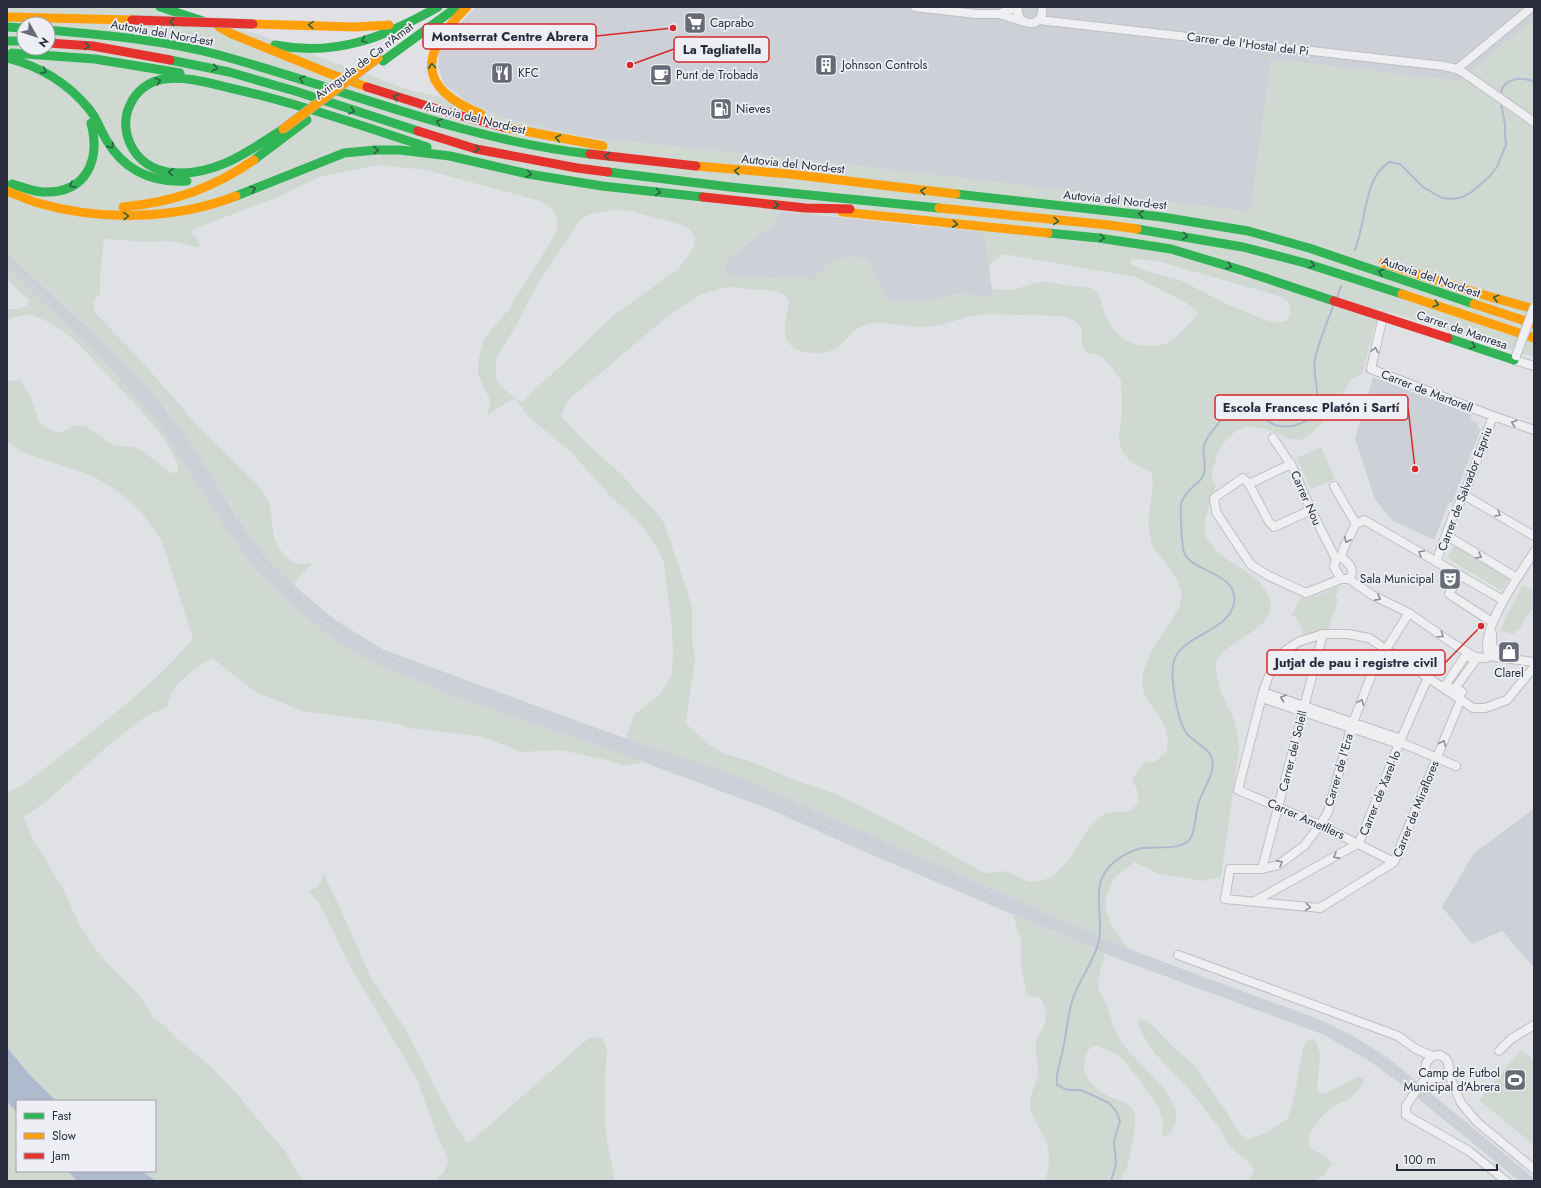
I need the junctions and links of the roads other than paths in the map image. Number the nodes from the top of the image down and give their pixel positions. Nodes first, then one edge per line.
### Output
1 (160, 7) edge
2 (438, 7) edge
3 (446, 7) edge
4 (457, 7) edge
5 (467, 7) edge
6 (915, 7) edge
7 (1017, 7) edge
8 (1042, 7) edge
9 (1532, 7) edge
10 (999, 14) junction
11 (7, 16) edge
12 (1039, 20) junction
13 (1025, 22) junction
14 (405, 24) junction
15 (219, 27) junction
16 (56, 31) edge
17 (56, 44) edge
18 (7, 53) edge
19 (7, 58) edge
20 (380, 60) junction
21 (1457, 69) junction
22 (240, 90) junction
23 (82, 102) junction
24 (1534, 122) edge
25 (528, 131) junction
26 (285, 132) junction
27 (450, 156) junction
28 (790, 174) junction
29 (7, 182) edge
30 (7, 191) edge
31 (805, 208) junction
32 (1018, 217) junction
33 (1262, 234) junction
34 (1534, 308) edge
35 (1383, 316) junction
36 (1534, 324) edge
37 (1534, 338) edge
38 (1515, 358) junction
39 (1534, 366) edge
40 (1493, 416) junction
41 (1534, 430) edge
42 (1273, 438) dead end
43 (1291, 464) junction
44 (1249, 484) junction
45 (1334, 486) dead end
46 (1464, 495) junction
47 (1346, 508) junction
48 (1312, 510) junction
49 (1364, 520) junction
50 (1356, 524) junction
51 (1446, 536) junction
52 (1534, 536) edge
53 (1534, 552) edge
54 (1339, 558) junction
55 (1436, 562) junction
56 (1460, 576) junction
57 (1517, 578) junction
58 (1345, 579) junction
59 (1503, 600) junction
60 (1497, 612) junction
61 (1409, 613) junction
62 (1492, 622) junction
63 (1323, 634) junction
64 (1492, 645) junction
65 (1386, 649) junction
66 (1489, 656) junction
67 (1501, 658) junction
68 (1475, 661) joint
69 (1534, 662) edge
70 (1534, 667) edge
71 (1428, 677) junction
72 (1263, 695) junction
73 (1461, 699) junction
74 (1304, 708) junction
75 (1352, 725) junction
76 (1401, 742) junction
77 (1437, 758) junction
78 (1456, 766) dead end
79 (1279, 806) junction
80 (1320, 824) junction
81 (1360, 843) junction
82 (1394, 862) junction
83 (1262, 869) junction
84 (1225, 899) joint
85 (1255, 901) junction
86 (1178, 955) dead end
87 (1534, 1025) edge
88 (1416, 1049) junction
89 (1499, 1051) dead end
90 (1432, 1056) junction
91 (1426, 1066) junction
92 (1449, 1069) junction
93 (1436, 1078) junction
94 (1424, 1081) junction
95 (1452, 1083) junction
96 (1534, 1169) edge
97 (1506, 1181) edge

1 - 15 main road
2 - 14 main road
3 - 20 main road
4 - 20 main road, Avinguda de Ca n'Amat
25 -> 5 main road
6 - 10 street
7 - 10 street
7 - 13 street
8 - 12 street
9 - 21 street
10 - 13 street
14 -> 11 main road, bridge
12 - 13 street, Carrer de l'Hostal del Pi
12 - 21 street, Carrer de l'Hostal del Pi
14 -> 15 main road
25 -> 15 main road
28 -> 16 main road, Autovia del Nord-est
17 -> 32 main road, Autovia del Nord-est
18 - 22 main road
19 -> 23 main road
20 - 26 main road, bridge
21 - 24 street
26 -> 22 main road
22 - 27 main road
23 -> 26 main road
23 -> 29 main road
28 -> 25 main road
26 - 30 main road
30 -> 27 main road
27 -> 31 main road
33 -> 28 main road, Autovia del Nord-est
31 - 32 main road
31 -> 35 main road, Carrer de Manresa
32 -> 37 main road, Autovia del Nord-est
34 -> 33 main road
36 -> 33 main road, Autovia del Nord-est
34 - 38 street, bridge
35 -> 38 main road, Carrer de Manresa
40 -> 35 street, Carrer de Martorell
38 - 39 street, Carrer de Manresa
41 -> 40 street, Carrer de Martorell
40 - 46 street, Carrer de Salvador Espriu
42 - 43 street, Carrer Nou
43 - 44 street
43 - 48 street, Carrer Nou
44 - 48 street
44 - 58 street
45 - 47 street
46 - 51 street, Carrer de Salvador Espriu
46 -> 52 street
47 - 49 street
47 - 50 street
48 - 54 street, Carrer Nou
49 - 50 street
55 -> 49 street
50 -> 54 street
51 - 55 street, Carrer de Salvador Espriu
51 -> 57 street
53 - 57 street
54 - 58 street
54 - 58 street
55 - 56 street
56 - 59 street
56 - 62 street
57 - 59 street
58 -> 61 street
59 - 60 street
60 - 62 street
60 - 64 street
61 - 65 street, Carrer de l'Era
61 -> 66 street
62 - 66 street
63 - 65 street
63 - 72 street
63 - 74 street, Carrer del Solell
64 - 66 street
64 - 67 street
65 - 71 street
75 -> 65 street, Carrer de l'Era
66 - 67 street
67 - 69 street
68 - 68 street
70 - 73 street
71 - 73 street
71 - 76 street, Carrer de Xarel·lo
72 - 74 street
72 - 79 street, Carrer Ametllers
77 -> 73 street, Carrer de Miraflores
74 - 75 street
74 - 79 street, Carrer del Solell
75 - 76 street
75 - 80 street, Carrer de l'Era
76 - 77 street
76 - 81 street, Carrer de Xarel·lo
77 - 78 street
77 - 82 street, Carrer de Miraflores
79 - 80 street, Carrer Ametllers
79 - 83 street, Carrer del Solell
80 - 81 street, Carrer Ametllers
83 -> 80 street, Carrer de l'Era
81 - 82 street, Carrer Ametllers
81 -> 85 street, Carrer de Xarel·lo
85 -> 82 street, Carrer de Miraflores
83 - 84 street, Carrer de l'Era
84 - 85 street, Carrer de Miraflores
86 - 88 street
87 - 89 street
88 - 90 street
88 - 91 street
90 - 91 street
90 - 92 street
91 - 93 street
91 - 94 street
92 - 93 street
92 - 95 street
93 - 94 street
93 - 95 street
94 - 97 street, bridge
95 - 96 street

